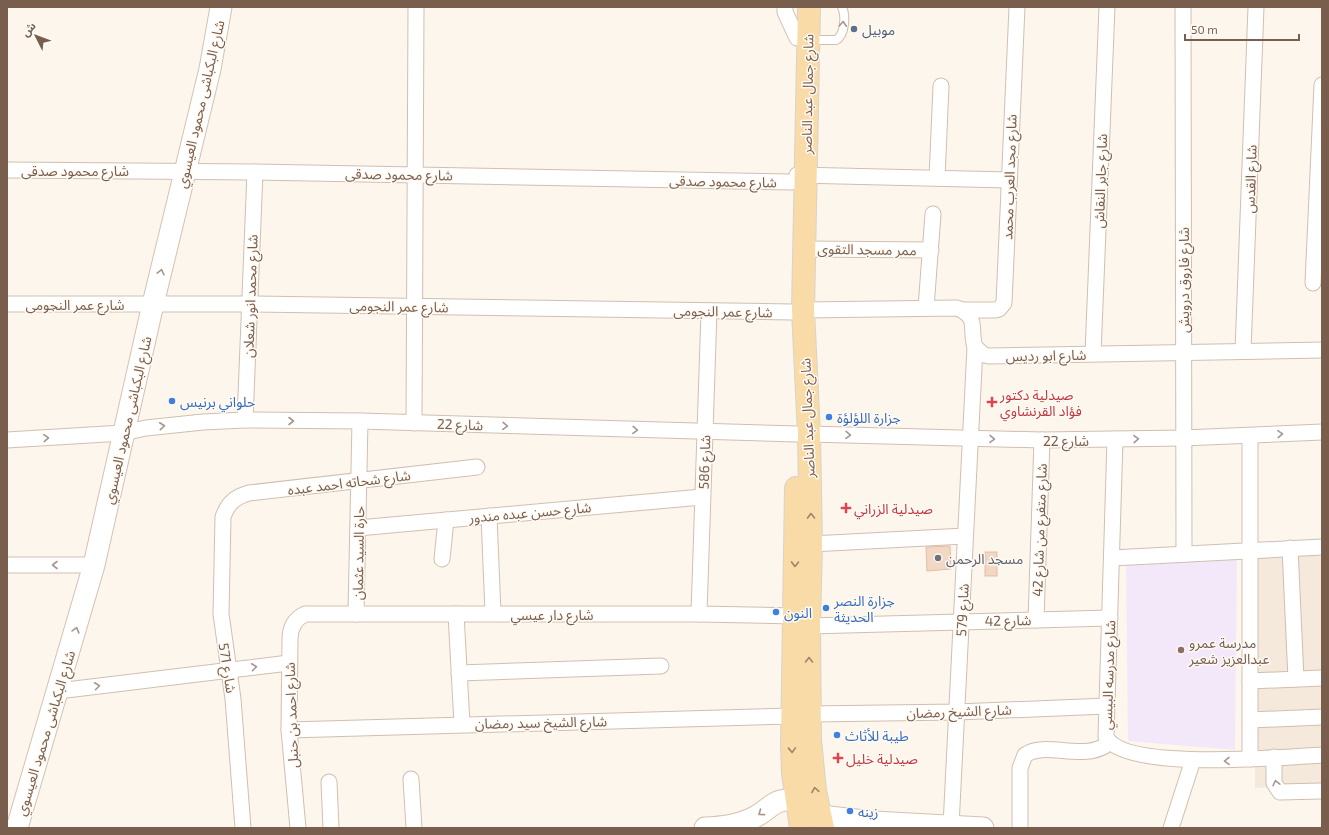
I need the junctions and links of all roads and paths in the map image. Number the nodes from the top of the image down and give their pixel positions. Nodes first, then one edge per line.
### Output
1 (221, 7) edge
2 (416, 7) edge
3 (785, 7) edge
4 (797, 7) edge
5 (809, 7) edge
6 (842, 7) edge
7 (1017, 7) edge
8 (1106, 7) edge
9 (1183, 7) edge
10 (1256, 7) edge
11 (803, 39) junction
12 (1322, 85) edge
13 (941, 86) dead end
14 (7, 170) edge
15 (185, 171) junction
16 (255, 172) junction
17 (416, 174) junction
18 (796, 177) junction
19 (937, 178) junction
20 (1009, 180) junction
21 (933, 214) dead end
22 (804, 249) junction
23 (931, 250) junction
24 (1313, 283) dead end
25 (7, 304) edge
26 (153, 304) junction
27 (249, 304) junction
28 (415, 306) junction
29 (926, 308) junction
30 (963, 310) junction
31 (709, 311) junction
32 (797, 311) junction
33 (975, 347) junction
34 (1322, 350) edge
35 (1243, 351) junction
36 (1183, 352) junction
37 (1094, 354) junction
38 (245, 420) junction
39 (360, 421) junction
40 (414, 423) junction
41 (704, 432) junction
42 (1322, 432) edge
43 (123, 433) junction
44 (803, 434) junction
45 (1250, 436) junction
46 (970, 438) junction
47 (1184, 438) junction
48 (1322, 438) edge
49 (1115, 439) junction
50 (7, 440) edge
51 (1042, 440) junction
52 (476, 467) dead end
53 (359, 480) junction
54 (702, 497) junction
55 (226, 508) joint
56 (489, 516) junction
57 (446, 520) junction
58 (358, 528) junction
59 (965, 536) junction
60 (811, 544) junction
61 (1322, 547) edge
62 (1290, 548) junction
63 (1250, 550) junction
64 (1184, 554) junction
65 (1112, 558) junction
66 (442, 560) dead end
67 (7, 565) edge
68 (94, 565) junction
69 (493, 613) junction
70 (310, 614) joint
71 (356, 614) junction
72 (456, 614) junction
73 (699, 614) junction
74 (1110, 618) junction
75 (1036, 620) junction
76 (801, 621) junction
77 (961, 621) junction
78 (289, 663) junction
79 (661, 666) dead end
80 (229, 670) junction
81 (459, 673) junction
82 (1322, 678) edge
83 (1296, 679) junction
84 (1250, 681) junction
85 (58, 691) junction
86 (1107, 706) junction
87 (957, 712) junction
88 (801, 715) junction
89 (1322, 717) edge
90 (1250, 720) junction
91 (462, 724) junction
92 (289, 730) junction
93 (1109, 743) junction
94 (1322, 755) edge
95 (1274, 757) junction
96 (1250, 759) junction
97 (1193, 760) junction
98 (411, 779) dead end
99 (329, 782) dead end
100 (1322, 792) edge
101 (796, 800) junction
102 (821, 822) edge
103 (951, 826) junction
104 (17, 828) edge
105 (243, 828) edge
106 (298, 828) edge
107 (331, 828) edge
108 (414, 828) edge
109 (705, 828) edge
110 (800, 828) edge
111 (983, 828) edge
112 (1020, 828) edge
113 (1171, 828) edge

1 - 15 street, شارع البكباشى محمود العيسوي
2 - 17 street
3 - 11 street
4 - 11 main road, شارع جمال عبد الناصر
5 - 11 main road, شارع جمال عبد الناصر
11 -> 6 lane
7 - 20 street, شارع مجد العرب محمد
8 - 37 street, شارع جابر النقاش
9 - 36 street, شارع فاروق درويش
10 - 35 street, شارع القدس
11 - 18 main road, شارع جمال عبد الناصر
12 - 24 street
13 - 19 street
14 - 15 street, شارع محمود صدقى
15 - 16 street, شارع محمود صدقى
26 -> 15 street, شارع البكباشى محمود العيسوي
16 - 17 street, شارع محمود صدقى
16 - 27 street, شارع محمد انور شعلان
17 - 18 street, شارع محمود صدقى
17 - 28 street
18 - 19 street, شارع محمود صدقى
18 - 22 main road, شارع جمال عبد الناصر
18 - 32 main road, شارع جمال عبد الناصر
19 - 20 street, شارع محمود صدقى
20 - 30 street, شارع مجد العرب محمد
21 - 23 street
22 - 23 street, ممر مسجد التقوى
22 - 32 main road, شارع جمال عبد الناصر
23 - 29 street
25 - 26 street, شارع عمر النجومى
26 - 27 street, شارع عمر النجومى
26 - 43 street, شارع البكباشى محمود العيسوي
27 - 28 street, شارع عمر النجومى
27 - 38 street, شارع محمد انور شعلان
28 - 31 street, شارع عمر النجومى
28 - 40 street
29 - 30 street
29 - 32 street
30 - 33 street
31 - 32 street, شارع عمر النجومى
31 - 41 street, شارع 586
32 - 44 main road, شارع جمال عبد الناصر
33 - 37 street, شارع ابو رديس
33 - 46 street, شارع 579
34 - 35 street, شارع ابو رديس
35 - 36 street, شارع ابو رديس
36 - 37 street, شارع ابو رديس
36 - 47 street, شارع فاروق درويش
38 -> 39 street, شارع 22
43 -> 38 street, شارع 22
39 - 40 street, شارع 22
39 - 53 street, حارة السيد عثمان
40 -> 41 street, شارع 22
41 - 44 street, شارع 22
41 - 54 street, شارع 586
45 -> 42 street, شارع 22
42 - 48 street
50 -> 43 street, شارع 22
43 - 68 street, شارع البكباشى محمود العيسوي
44 -> 46 street, شارع 22
60 -> 44 main road, شارع جمال عبد الناصر
44 -> 76 main road, شارع جمال عبد الناصر
45 - 47 street, شارع 22
45 - 63 street
46 -> 51 street, شارع 22
46 - 59 street, شارع 579
49 -> 47 street, شارع 22
47 - 64 street, شارع فاروق درويش
49 - 51 street, شارع 22
49 - 65 street, شارع مدرسه البيسي
51 - 75 street, شارع متفرع من شارع 42
52 - 53 street, شارع شحاته احمد عبده
53 - 55 street, شارع شحاته احمد عبده
53 - 58 street, حارة السيد عثمان
54 - 56 street, شارع حسن عبده مندور
54 - 73 street, شارع 586
55 - 80 street, شارع 571
56 - 57 street, شارع حسن عبده مندور
56 - 69 street
57 - 58 street, شارع حسن عبده مندور
57 - 66 street
58 - 71 street, حارة السيد عثمان
59 - 60 street
59 - 77 street, شارع 579
60 - 76 main road, شارع جمال عبد الناصر
61 - 62 street
62 - 63 street
62 - 83 street
63 - 64 street
63 - 84 street
64 - 65 street
65 - 74 street, شارع مدرسه البيسي
68 -> 67 street
85 -> 68 street, شارع البكباشى محمود العيسوي
69 - 72 street, شارع دار عيسي
69 - 73 street, شارع دار عيسي
70 - 71 street, شارع دار عيسي
70 - 78 street, شارع احمد بن حنبل
71 - 72 street, شارع دار عيسي
72 - 81 street
73 - 76 street, شارع دار عيسي
74 - 75 street, شارع 42
74 - 86 street, شارع مدرسه البيسي
75 - 77 street, شارع 42
76 - 77 street, شارع 42
76 - 88 main road, شارع جمال عبد الناصر
77 - 87 street, شارع 579
80 -> 78 street
78 - 92 street, شارع احمد بن حنبل
79 - 81 street
85 -> 80 street
80 - 105 street, شارع 571
81 - 91 street
82 - 83 street
83 - 84 street
84 - 90 street
85 - 104 street, شارع البكباشى محمود العيسوي
86 - 87 street, شارع الشيخ رمضان
86 - 93 street, شارع مدرسه البيسي
87 - 88 street, شارع الشيخ رمضان
87 - 103 street, شارع 579
88 - 91 street, شارع الشيخ سيد رمضان
88 -> 101 main road, شارع جمال عبد الناصر
102 -> 88 main road, شارع جمال عبد الناصر
89 - 90 street
90 - 96 street
91 - 92 street, شارع الشيخ سيد رمضان
92 - 106 street, شارع احمد بن حنبل
93 - 97 street, شارع مدرسه البيسي
93 - 112 street
94 - 95 street, شارع مدرسه البيسي
95 - 96 street, شارع مدرسه البيسي
100 -> 95 street
96 -> 97 street, شارع مدرسه البيسي
97 - 113 street
98 - 108 street
99 - 107 street
101 -> 109 street
101 - 110 main road, شارع جمال عبد الناصر
102 - 103 street
103 - 111 street

